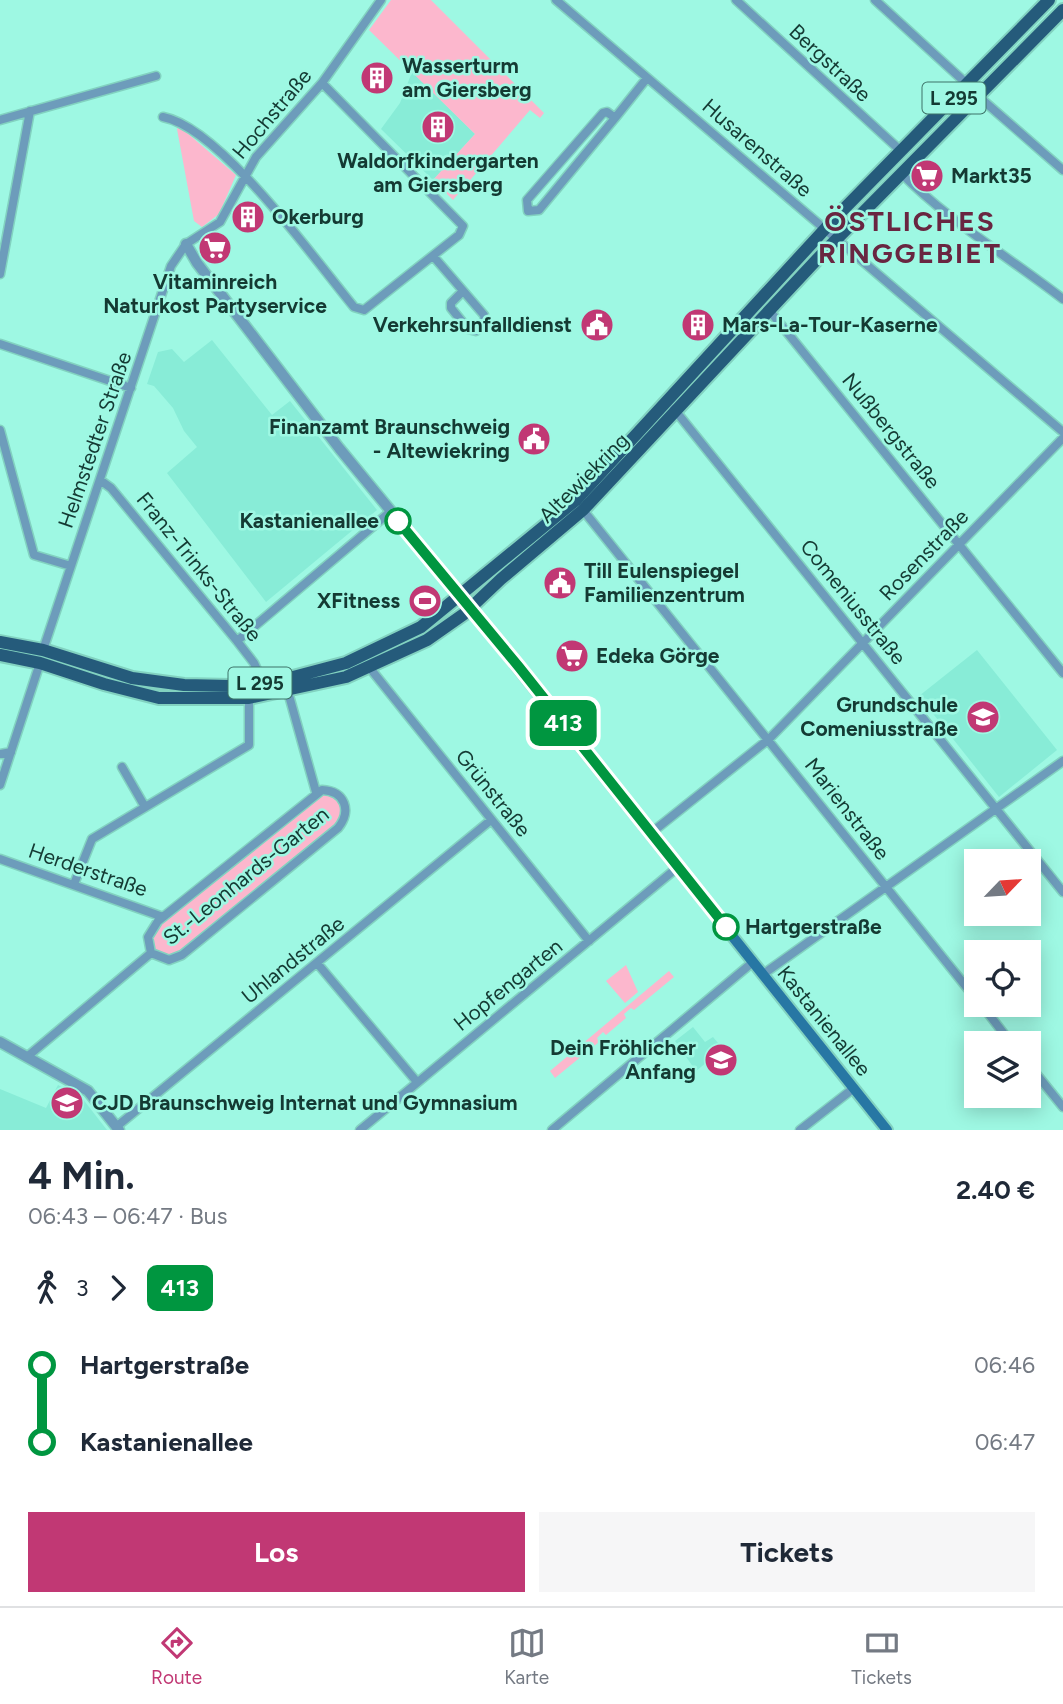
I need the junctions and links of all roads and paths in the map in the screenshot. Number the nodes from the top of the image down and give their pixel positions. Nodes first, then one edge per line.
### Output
1 (381, 0) edge
2 (556, 0) edge
3 (736, 0) edge
4 (875, 0) edge
5 (1048, 0) edge
6 (1063, 11) edge
7 (156, 76) dead end
8 (648, 78) junction
9 (322, 83) junction
10 (967, 84) junction
11 (978, 96) junction
12 (30, 111) junction
13 (163, 117) dead end
14 (615, 118) junction
15 (0, 120) edge
16 (901, 151) junction
17 (1063, 170) edge
18 (901, 173) junction
19 (244, 174) junction
20 (826, 229) junction
21 (837, 238) junction
22 (187, 244) junction
23 (433, 256) junction
24 (0, 274) edge
25 (463, 291) junction
26 (1062, 297) edge
27 (769, 310) junction
28 (0, 344) edge
29 (131, 388) junction
30 (672, 406) junction
31 (0, 430) edge
32 (1063, 432) edge
33 (1063, 438) edge
34 (100, 480) junction
35 (583, 510) junction
36 (390, 512) junction
37 (960, 544) junction
38 (71, 566) junction
39 (460, 595) junction
40 (471, 608) junction
41 (237, 641) junction
42 (0, 642) edge
43 (863, 643) junction
44 (0, 655) edge
45 (41, 656) junction
46 (369, 667) junction
47 (1063, 673) edge
48 (263, 683) junction
49 (288, 692) junction
50 (248, 698) junction
51 (769, 739) junction
52 (10, 752) junction
53 (0, 754) edge
54 (1063, 761) edge
55 (122, 767) dead end
56 (0, 785) edge
57 (316, 792) junction
58 (145, 807) junction
59 (996, 809) junction
60 (491, 820) junction
61 (651, 833) junction
62 (0, 859) edge
63 (678, 867) junction
64 (75, 884) junction
65 (886, 886) junction
66 (1063, 892) edge
67 (163, 917) junction
68 (589, 941) junction
69 (151, 953) junction
70 (753, 962) junction
71 (317, 963) junction
72 (762, 975) junction
73 (964, 984) edge
74 (991, 1017) edge
75 (1002, 1031) edge
76 (0, 1042) edge
77 (27, 1056) junction
78 (1041, 1080) edge
79 (417, 1082) junction
80 (854, 1088) junction
81 (1063, 1107) edge
82 (118, 1128) edge
83 (360, 1130) edge
84 (552, 1130) edge
85 (800, 1130) edge
86 (887, 1130) edge

1 - 9 street, Hochstraße
2 - 8 street, Husarenstraße
3 - 16 street, Bergstraße
4 - 10 street
5 - 6 street
5 - 10 main road, Altewiekring / L 295
6 - 11 main road, Altewiekring / L 295
7 - 12 street
8 - 14 street
8 - 20 street, Husarenstraße
9 - 19 street, Hochstraße
9 - 23 street
10 - 16 main road, Altewiekring / L 295
11 - 17 street
11 - 18 main road, Altewiekring / L 295
12 - 15 street
12 - 24 street
13 - 19 street
14 - 14 street
16 - 20 main road, Altewiekring / L 295
18 - 21 main road, Altewiekring / L 295
18 - 26 street
19 - 22 street, Hochstraße
19 - 23 street
20 - 21 street, Husarenstraße
20 - 30 main road, Altewiekring / L 295
21 - 27 main road, Altewiekring / L 295
21 - 32 street, Husarenstraße
22 - 29 street, Helmstedter Straße
22 - 36 street, Kastanienallee
23 - 25 street
25 - 25 street
27 - 30 main road, Altewiekring / L 295
27 - 37 street, Nußbergstraße
28 - 29 street
29 - 34 street, Helmstedter Straße
30 - 35 main road, Altewiekring / L 295
30 - 39 main road, Altewiekring / L 295
30 - 43 street, Comeniusstraße
31 - 38 street
33 - 37 street, Rosenstraße
34 - 38 street, Helmstedter Straße
34 - 41 street, Franz-Trinks-Straße
35 - 40 main road, Altewiekring / L 295
35 - 51 street, Marienstraße
36 - 39 street, Kastanienallee
36 - 41 street
37 - 43 street, Rosenstraße
37 - 47 street, Nußbergstraße
38 - 45 street, Helmstedter Straße
39 - 40 main road, Kastanienallee
39 - 48 main road, Altewiekring / L 295
40 - 46 main road, Altewiekring / L 295
40 - 61 main road, Kastanienallee
41 - 48 street, Franz-Trinks-Straße
42 - 45 main road, Altewiekring / L 295
43 - 51 street, Rosenstraße
43 - 59 street, Comeniusstraße
44 - 45 main road, Altewiekring / L 295
45 - 48 main road, Altewiekring / L 295
45 - 50 main road, Altewiekring / L 295
45 - 52 street, Helmstedter Straße
46 - 49 main road, Altewiekring / L 295
46 - 60 street, Grünstraße
49 - 50 main road, Altewiekring / L 295
49 - 57 street, St.-Leonhards-Garten
50 - 58 street
51 - 61 street, Rosenstraße
51 - 65 street, Marienstraße
52 - 53 street
52 - 56 street, Helmstedter Straße
54 - 59 street
55 - 58 street
57 - 67 street, St.-Leonhards-Garten
57 - 69 street, St.-Leonhards-Garten
58 - 64 street
59 - 65 street
59 - 66 street, Comeniusstraße
60 - 68 street, Grünstraße
60 - 71 street, Uhlandstraße
61 - 63 main road, Kastanienallee
62 - 64 street, Herderstraße
63 - 68 street, Hopfengarten
63 - 70 main road, Kastanienallee
64 - 67 street, Herderstraße
65 - 72 street
65 - 73 street, Marienstraße
67 - 69 street, St.-Leonhards-Garten
68 - 79 street, Hopfengarten
69 - 77 street
70 - 72 main road, Kastanienallee
70 - 84 street
71 - 79 street
71 - 82 street, Uhlandstraße
72 - 80 main road, Kastanienallee
74 - 75 street
76 - 77 street
77 - 82 street
78 - 81 street
79 - 83 street, Hopfengarten
80 - 85 street
80 - 86 main road, Kastanienallee

